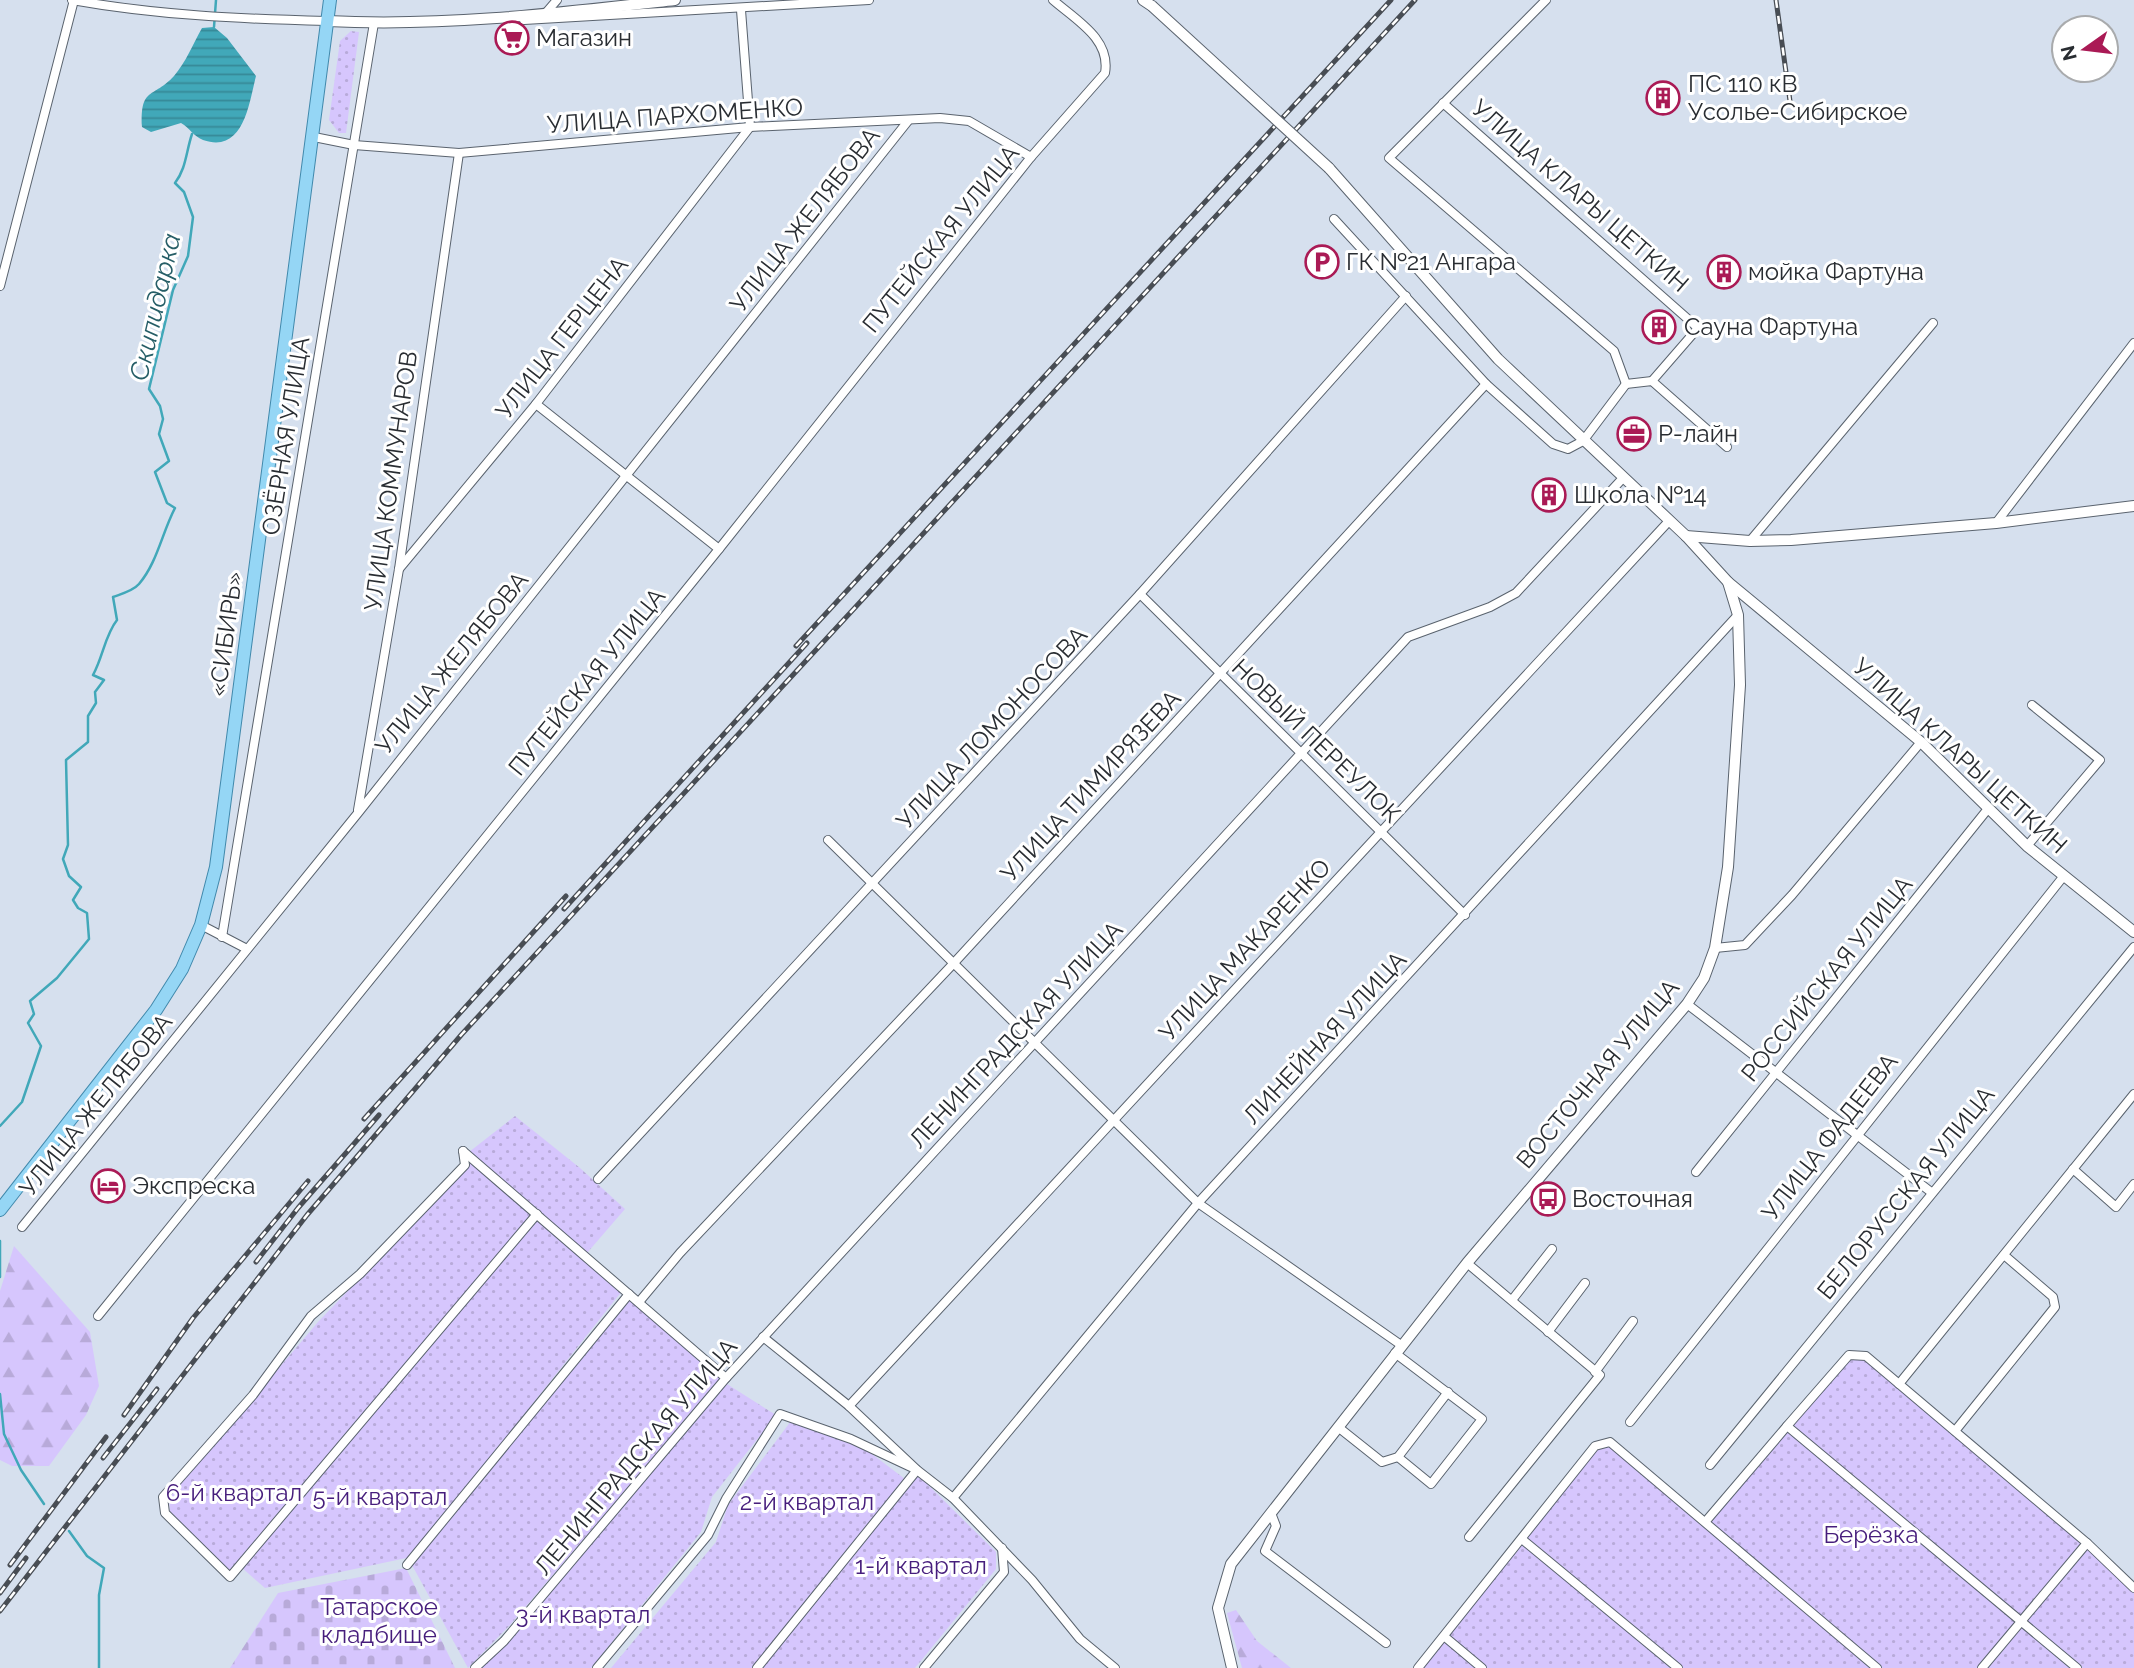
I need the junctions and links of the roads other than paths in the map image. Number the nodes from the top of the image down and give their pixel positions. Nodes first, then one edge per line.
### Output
1 (73, 0) edge
2 (330, 0) edge
3 (557, 0) edge
4 (675, 0) edge
5 (869, 0) edge
6 (1053, 0) edge
7 (1546, 0) edge
8 (1147, 3) edge
9 (121, 4) edge
10 (741, 10) junction
11 (544, 15) junction
12 (500, 19) junction
13 (327, 21) junction
14 (374, 23) junction
15 (1443, 103) junction
16 (908, 121) junction
17 (750, 127) junction
18 (314, 137) junction
19 (354, 145) junction
20 (459, 153) junction
21 (1031, 157) junction
22 (1334, 219) dead end
23 (0, 286) edge
24 (1406, 296) junction
25 (1933, 323) dead end
26 (2134, 343) edge
27 (1652, 382) junction
28 (1486, 384) junction
29 (1626, 384) junction
30 (536, 404) junction
31 (1583, 441) junction
32 (1727, 447) dead end
33 (627, 474) junction
34 (1623, 478) junction
35 (2134, 506) edge
36 (1669, 521) junction
37 (1996, 523) junction
38 (1686, 536) junction
39 (1750, 541) junction
40 (719, 549) junction
41 (399, 569) junction
42 (1728, 582) junction
43 (1140, 594) junction
44 (1738, 615) junction
45 (1220, 674) junction
46 (2032, 705) dead end
47 (1921, 742) junction
48 (1301, 753) junction
49 (1987, 810) junction
50 (358, 813) junction
51 (1381, 831) junction
52 (828, 840) dead end
53 (2026, 846) junction
54 (2063, 877) junction
55 (874, 885) junction
56 (1465, 915) junction
57 (201, 925) junction
58 (2134, 932) edge
59 (222, 937) junction
60 (2134, 947) edge
61 (1715, 948) junction
62 (247, 949) junction
63 (953, 964) junction
64 (1687, 1004) junction
65 (1033, 1043) junction
66 (1775, 1074) junction
67 (2134, 1094) edge
68 (1114, 1121) junction
69 (1856, 1135) junction
70 (2073, 1169) junction
71 (1696, 1172) dead end
72 (598, 1179) dead end
73 (2134, 1184) edge
74 (1931, 1192) junction
75 (1198, 1203) junction
76 (1, 1209) edge
77 (537, 1214) junction
78 (22, 1227) dead end
79 (1552, 1249) dead end
80 (2004, 1255) junction
81 (1467, 1263) junction
82 (1585, 1283) dead end
83 (629, 1294) junction
84 (1512, 1300) junction
85 (639, 1302) junction
86 (98, 1316) dead end
87 (1633, 1321) dead end
88 (1548, 1332) junction
89 (764, 1337) junction
90 (1398, 1349) junction
91 (1595, 1372) junction
92 (726, 1378) junction
93 (1899, 1384) junction
94 (1448, 1392) junction
95 (849, 1406) junction
96 (1630, 1422) dead end
97 (1787, 1426) junction
98 (1338, 1427) junction
99 (1955, 1431) junction
100 (1398, 1457) junction
101 (1710, 1465) dead end
102 (917, 1471) junction
103 (953, 1498) junction
104 (1271, 1513) junction
105 (1706, 1521) junction
106 (1469, 1537) dead end
107 (1523, 1540) junction
108 (2087, 1543) junction
109 (1002, 1548) junction
110 (407, 1565) dead end
111 (2134, 1588) edge
112 (2019, 1623) junction
113 (1445, 1637) junction
114 (1386, 1643) dead end
115 (1231, 1667) edge
116 (475, 1668) edge
117 (597, 1668) edge
118 (757, 1668) edge
119 (924, 1668) edge
120 (1115, 1668) edge
121 (1418, 1668) edge
122 (1482, 1668) edge
123 (1678, 1668) edge
124 (1877, 1668) edge
125 (1982, 1668) edge
126 (2077, 1668) edge

1 - 9 street
1 - 23 street
2 - 13 main road, «СИБИРЬ»
3 - 11 street
4 - 11 street
5 - 10 street
6 - 21 street, ПУТЕЙСКАЯ УЛИЦА
7 - 15 street
8 - 31 street, bridge
9 - 13 street
10 - 12 street
10 - 17 street
11 - 12 street
12 - 14 street
13 - 14 street
13 - 18 main road, «СИБИРЬ»
14 - 19 street, ОЗЁРНАЯ УЛИЦА
15 - 27 street, УЛИЦА КЛАРЫ ЦЕТКИН
15 - 29 street
16 - 17 street, УЛИЦА ПАРХОМЕНКО
16 - 21 street, УЛИЦА ПАРХОМЕНКО
16 - 33 street, УЛИЦА ЖЕЛЯБОВА
17 - 20 street, УЛИЦА ПАРХОМЕНКО
17 - 30 street, УЛИЦА ГЕРЦЕНА
18 - 19 street, УЛИЦА ПАРХОМЕНКО
18 - 57 main road, «СИБИРЬ»
19 - 20 street, УЛИЦА ПАРХОМЕНКО
19 - 59 street, ОЗЁРНАЯ УЛИЦА
20 - 41 street, УЛИЦА КОММУНАРОВ
21 - 40 street, ПУТЕЙСКАЯ УЛИЦА
22 - 24 street
24 - 28 street
24 - 43 street, УЛИЦА ЛОМОНОСОВА
25 - 39 street
26 - 37 street
27 - 29 street
27 - 32 street
28 - 31 street
28 - 45 street, УЛИЦА ТИМИРЯЗЕВА
29 - 31 street
30 - 33 street
30 - 41 street, УЛИЦА ГЕРЦЕНА
31 - 34 street
33 - 40 street
33 - 50 street, УЛИЦА ЖЕЛЯБОВА
34 - 36 street
34 - 48 street, ЛЕНИНГРАДСКАЯ УЛИЦА
35 - 37 street
36 - 38 street
36 - 51 street, УЛИЦА МАКАРЕНКО
37 - 39 street
38 - 39 street
38 - 42 street, ВОСТОЧНАЯ УЛИЦА
40 - 86 street, ПУТЕЙСКАЯ УЛИЦА
41 - 50 street, УЛИЦА КОММУНАРОВ
42 - 44 street, ВОСТОЧНАЯ УЛИЦА
42 - 47 street, УЛИЦА КЛАРЫ ЦЕТКИН
43 - 45 street, НОВЫЙ ПЕРЕУЛОК
43 - 55 street, УЛИЦА ЛОМОНОСОВА
44 - 56 street, ЛИНЕЙНАЯ УЛИЦА
44 - 61 street, ВОСТОЧНАЯ УЛИЦА
45 - 48 street, НОВЫЙ ПЕРЕУЛОК
45 - 63 street, УЛИЦА ТИМИРЯЗЕВА
46 - 53 street
47 - 49 street, УЛИЦА КЛАРЫ ЦЕТКИН
47 - 61 street
48 - 51 street, НОВЫЙ ПЕРЕУЛОК
48 - 65 street, ЛЕНИНГРАДСКАЯ УЛИЦА
49 - 53 street, УЛИЦА КЛАРЫ ЦЕТКИН
49 - 66 street, РОССИЙСКАЯ УЛИЦА
50 - 62 street, УЛИЦА ЖЕЛЯБОВА
51 - 56 street, НОВЫЙ ПЕРЕУЛОК
51 - 68 street, УЛИЦА МАКАРЕНКО
52 - 55 street
53 - 54 street, УЛИЦА КЛАРЫ ЦЕТКИН
54 - 58 street, УЛИЦА КЛАРЫ ЦЕТКИН
54 - 69 street, УЛИЦА ФАДЕЕВА
55 - 63 street
55 - 72 street, УЛИЦА ЛОМОНОСОВА
56 - 75 street, ЛИНЕЙНАЯ УЛИЦА
57 - 59 street
57 - 76 main road, «СИБИРЬ»
59 - 62 street
60 - 74 street, БЕЛОРУССКАЯ УЛИЦА
61 - 64 street, ВОСТОЧНАЯ УЛИЦА
62 - 78 street, УЛИЦА ЖЕЛЯБОВА
63 - 65 street
63 - 85 street, УЛИЦА ТИМИРЯЗЕВА
64 - 66 street
64 - 81 street, ВОСТОЧНАЯ УЛИЦА
65 - 68 street
65 - 89 street, ЛЕНИНГРАДСКАЯ УЛИЦА
66 - 69 street
66 - 71 street, РОССИЙСКАЯ УЛИЦА
67 - 70 street
68 - 75 street
68 - 95 street, УЛИЦА МАКАРЕНКО
69 - 74 street
69 - 96 street, УЛИЦА ФАДЕЕВА
70 - 73 street
70 - 80 street
74 - 101 street, БЕЛОРУССКАЯ УЛИЦА
75 - 90 street
75 - 103 street, ЛИНЕЙНАЯ УЛИЦА
77 - 77 street
77 - 83 street
79 - 84 street
80 - 93 street
80 - 99 street
81 - 84 street
81 - 90 street, ВОСТОЧНАЯ УЛИЦА
82 - 88 street
83 - 85 street
83 - 110 street
84 - 88 street
85 - 92 street
87 - 91 street
88 - 91 street
89 - 92 street, ЛЕНИНГРАДСКАЯ УЛИЦА
89 - 95 street
90 - 94 street
90 - 98 street, ВОСТОЧНАЯ УЛИЦА
91 - 106 street
92 - 116 street, ЛЕНИНГРАДСКАЯ УЛИЦА
93 - 97 street
93 - 99 street
94 - 100 street
94 - 100 street
95 - 102 street
97 - 105 street
97 - 112 street
98 - 100 street
98 - 104 street, ВОСТОЧНАЯ УЛИЦА
99 - 108 street
102 - 103 street
102 - 117 street
102 - 118 street
103 - 109 street
104 - 114 street
104 - 115 street, ВОСТОЧНАЯ УЛИЦА
105 - 107 street
105 - 124 street
107 - 113 street
107 - 123 street
108 - 111 street
108 - 112 street
109 - 119 street
109 - 120 street
112 - 125 street
112 - 126 street
113 - 121 street
113 - 122 street

